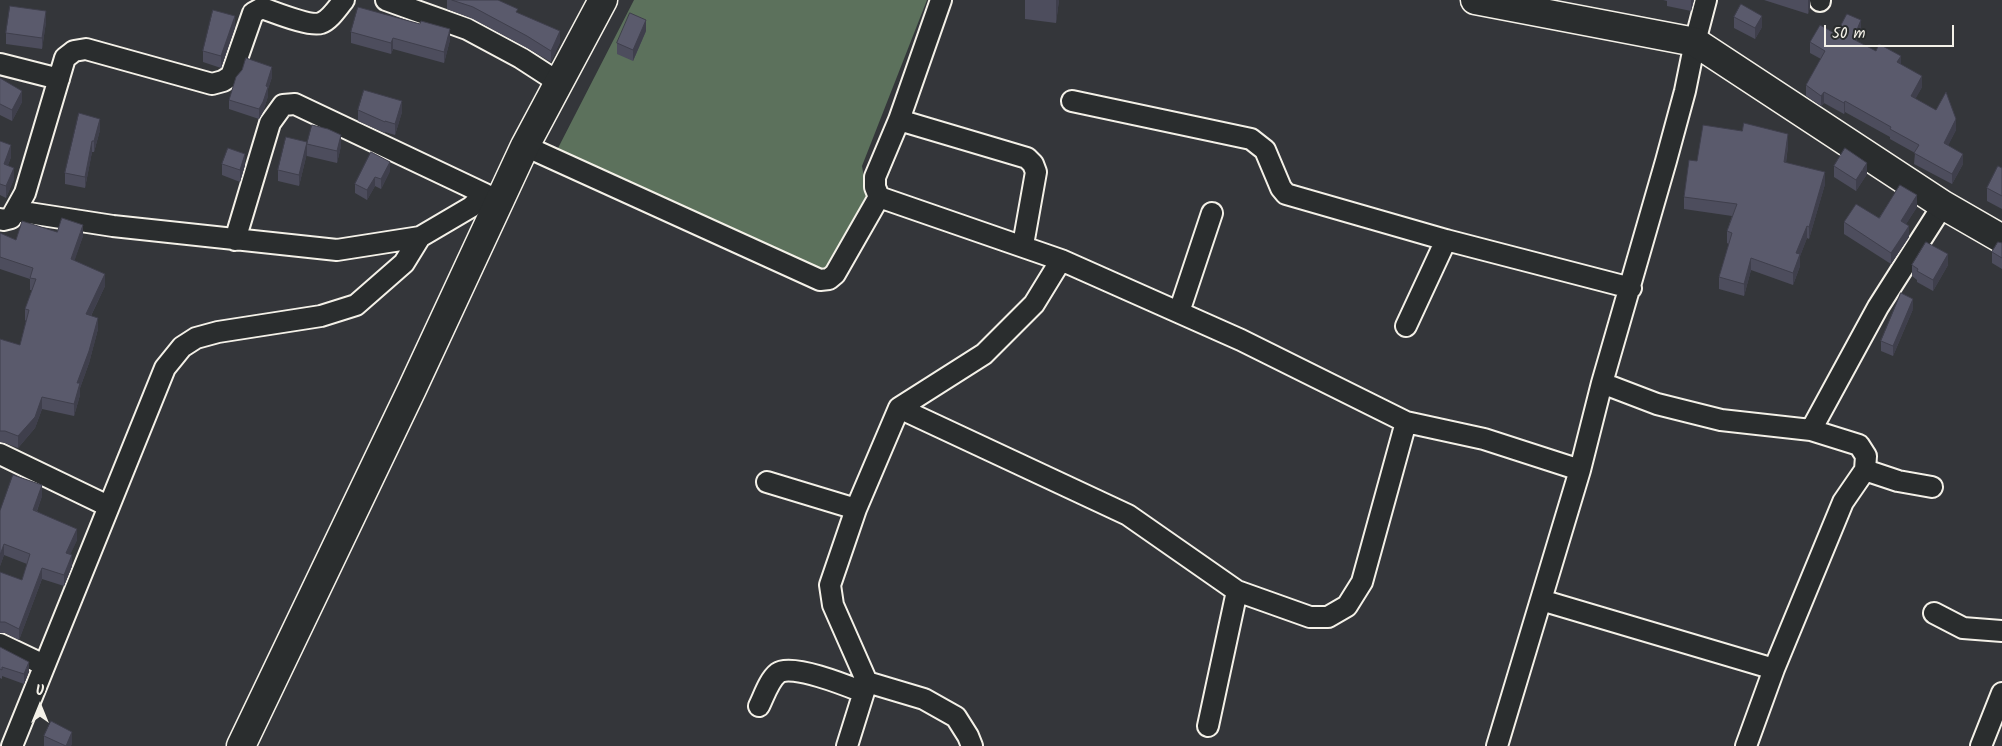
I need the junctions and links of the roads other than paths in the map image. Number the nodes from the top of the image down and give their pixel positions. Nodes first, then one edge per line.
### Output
1 (344, 0) edge
2 (386, 0) edge
3 (603, 0) edge
4 (942, 0) edge
5 (1475, 0) edge
6 (1706, 0) edge
7 (1506, 3) edge
8 (1695, 42) junction
9 (0, 64) edge
10 (59, 79) junction
11 (558, 82) junction
12 (1072, 101) dead end
13 (899, 120) junction
14 (525, 146) junction
15 (879, 197) junction
16 (492, 198) junction
17 (1943, 204) junction
18 (1212, 213) dead end
19 (8, 215) edge
20 (420, 237) junction
21 (235, 240) junction
22 (1446, 240) junction
23 (2002, 240) edge
24 (1023, 245) junction
25 (1061, 260) junction
26 (1630, 288) junction
27 (1179, 312) junction
28 (1406, 326) dead end
29 (1602, 383) junction
30 (899, 408) junction
31 (1406, 422) junction
32 (1812, 430) junction
33 (0, 454) edge
34 (1580, 470) junction
35 (1865, 470) junction
36 (767, 482) dead end
37 (1932, 487) dead end
38 (108, 506) junction
39 (856, 509) junction
40 (1236, 591) junction
41 (1541, 600) junction
42 (1934, 613) dead end
43 (2002, 631) edge
44 (0, 644) edge
45 (44, 665) junction
46 (1774, 668) junction
47 (865, 687) junction
48 (2002, 693) edge
49 (759, 706) dead end
50 (1208, 726) dead end
51 (12, 746) edge
52 (241, 746) edge
53 (848, 746) edge
54 (972, 746) edge
55 (1497, 746) edge
56 (1746, 746) edge
57 (1981, 746) edge

1 - 10 street
2 - 11 street
3 - 11 street
4 - 13 street
5 - 7 street
6 - 8 street
7 - 8 street
8 - 17 street
8 - 26 street
9 - 10 street
10 - 19 street
11 - 14 street
12 - 22 street
13 - 15 street
13 - 24 street
14 - 15 street
14 - 16 street
15 - 24 street
16 - 20 street
16 - 21 street
16 - 52 street
17 - 23 street
17 - 32 street
18 - 27 street
19 - 21 street
20 - 21 street
20 - 38 street
22 - 26 street
22 - 28 street
24 - 25 street
25 - 27 street
25 - 30 street
26 - 29 street
27 - 31 street
29 - 32 street
29 - 34 street
30 - 39 street
30 - 40 street
31 - 34 street
31 - 40 street
32 - 35 street
33 - 38 street
34 - 41 street
35 - 37 street
35 - 46 street
36 - 39 street
38 - 45 street
39 - 47 street
40 - 50 street
41 - 46 street
41 - 55 street
42 - 43 street
44 - 45 street
45 - 51 street
46 - 56 street
47 - 49 street
47 - 53 street
47 - 54 street
48 - 57 street

